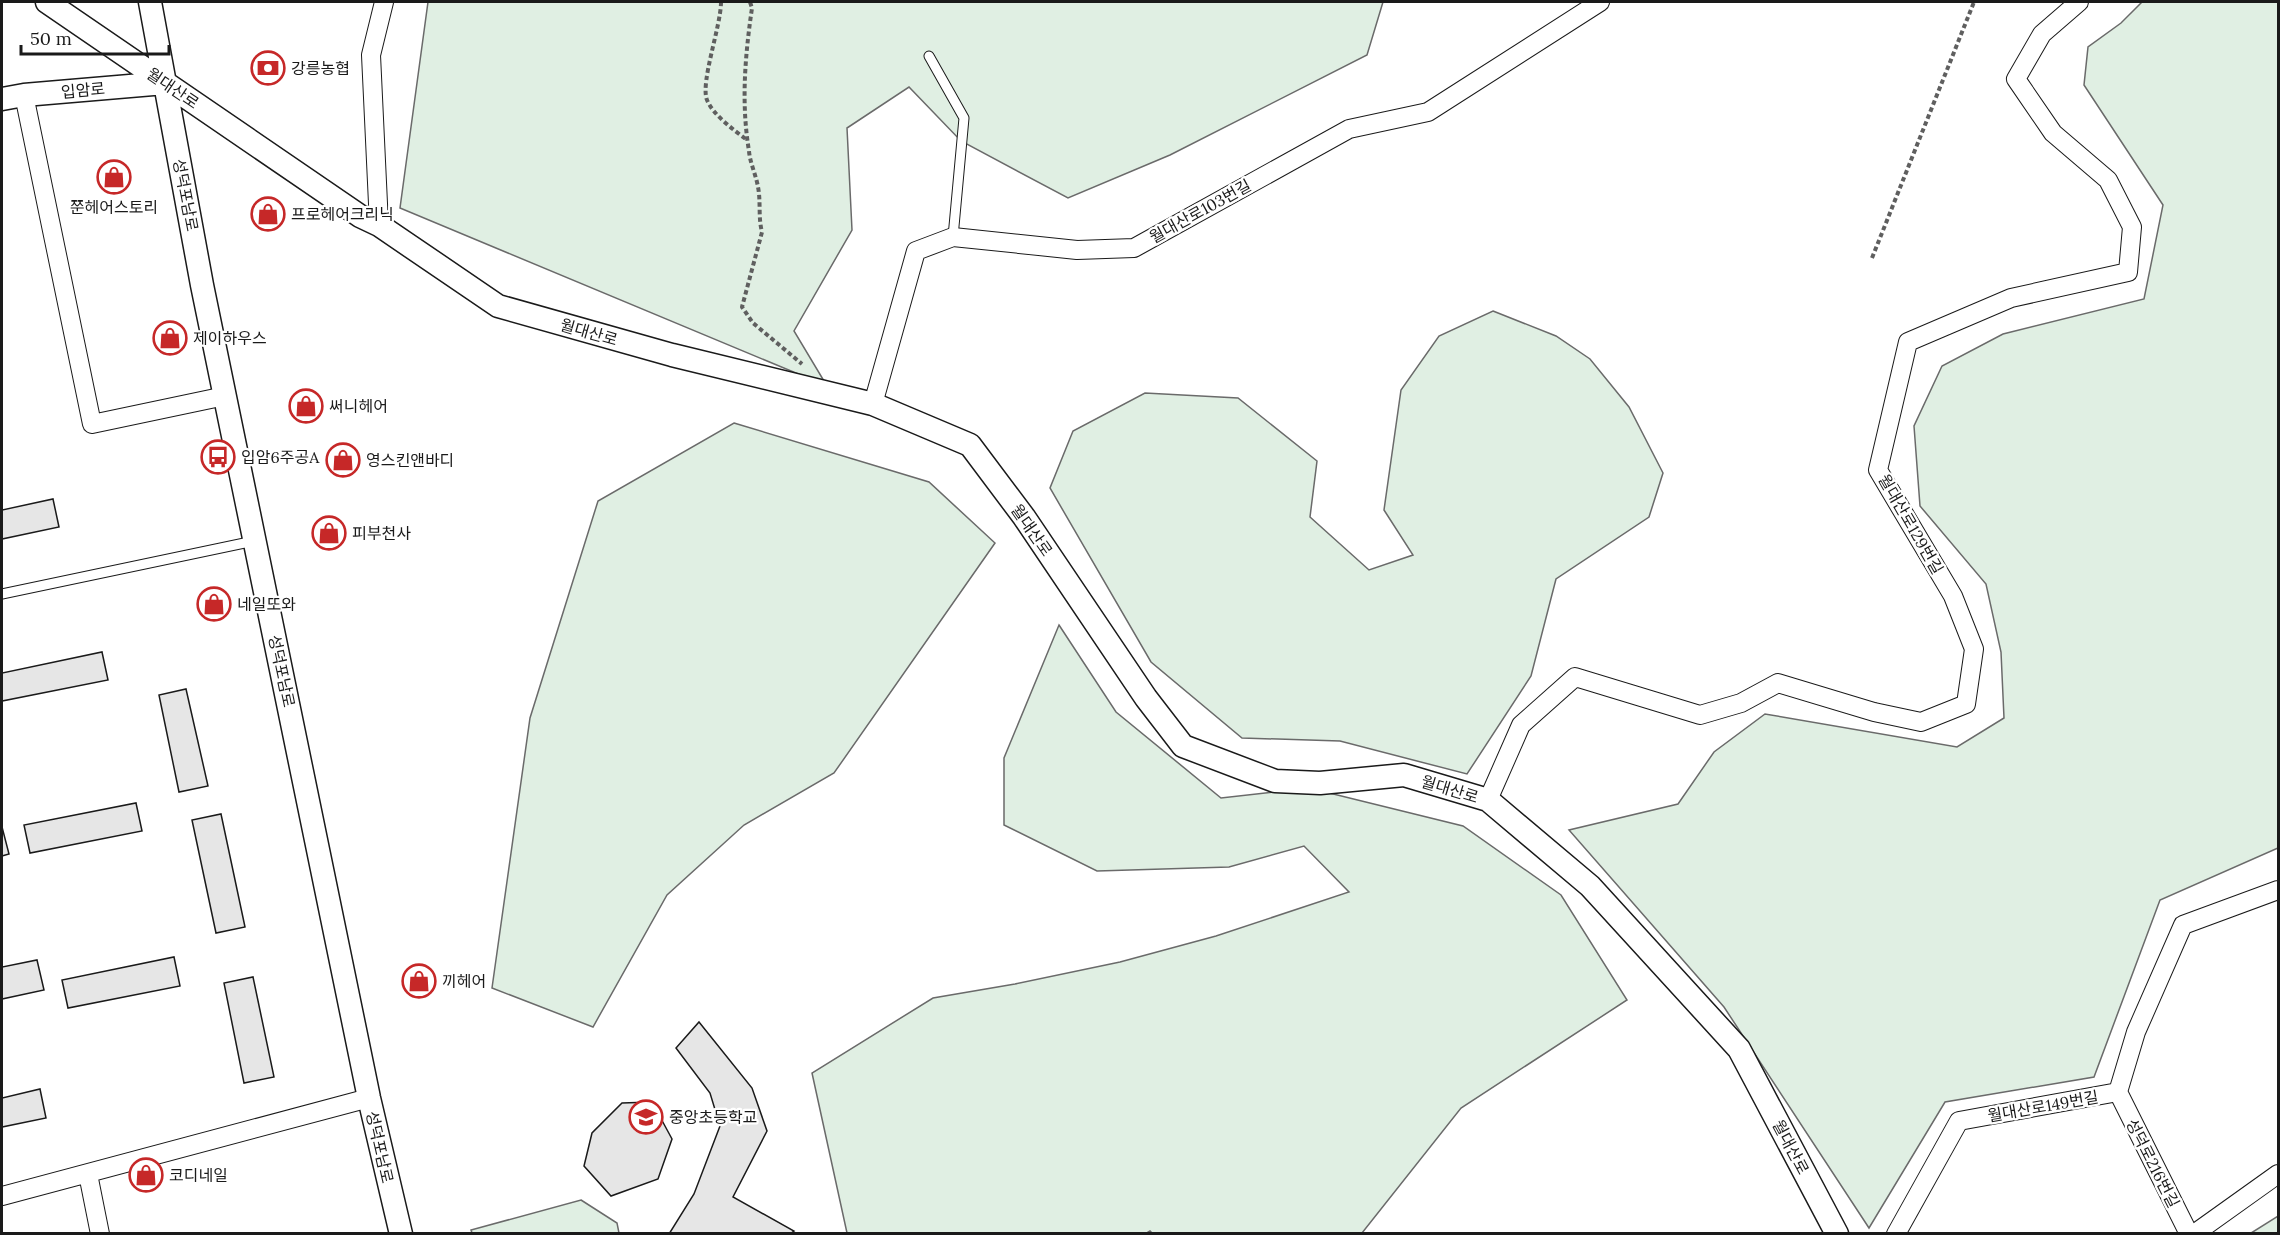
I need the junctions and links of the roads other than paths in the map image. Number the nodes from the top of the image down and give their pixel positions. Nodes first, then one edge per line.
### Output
1 (47, 2) edge
2 (150, 2) edge
3 (384, 2) edge
4 (1600, 2) edge
5 (2079, 2) edge
6 (929, 56) dead end
7 (165, 83) junction
8 (24, 94) junction
9 (2, 99) edge
10 (379, 225) junction
11 (953, 237) junction
12 (225, 396) junction
13 (873, 404) junction
14 (255, 541) junction
15 (2, 594) edge
16 (1488, 800) junction
17 (2278, 890) edge
18 (2118, 1092) junction
19 (369, 1098) junction
20 (88, 1174) junction
21 (2278, 1174) edge
22 (2, 1196) edge
23 (100, 1233) edge
24 (401, 1233) edge
25 (1837, 1233) edge
26 (1896, 1233) edge
27 (2191, 1233) edge

1 - 7 street, 월대산로
2 - 7 street, 성덕포남로
3 - 10 street
4 - 11 street, 월대산로103번길
5 - 16 street, 월대산로129번길
6 - 11 lane
7 - 8 street, 입암로
7 - 10 street, 월대산로
7 - 12 street, 성덕포남로
8 - 9 street, 입암로
8 - 12 street
10 - 13 street, 월대산로
11 - 13 street, 월대산로103번길
12 - 14 street, 성덕포남로
13 - 16 street, 월대산로
14 - 15 lane
14 - 19 street, 성덕포남로
16 - 25 street, 월대산로
17 - 18 street, 월대산로149번길
18 - 26 street, 월대산로149번길
18 - 27 street, 성덕로216번길
19 - 20 street
19 - 24 street, 성덕포남로
20 - 22 street
20 - 23 street
21 - 27 street, 성덕로216번길

